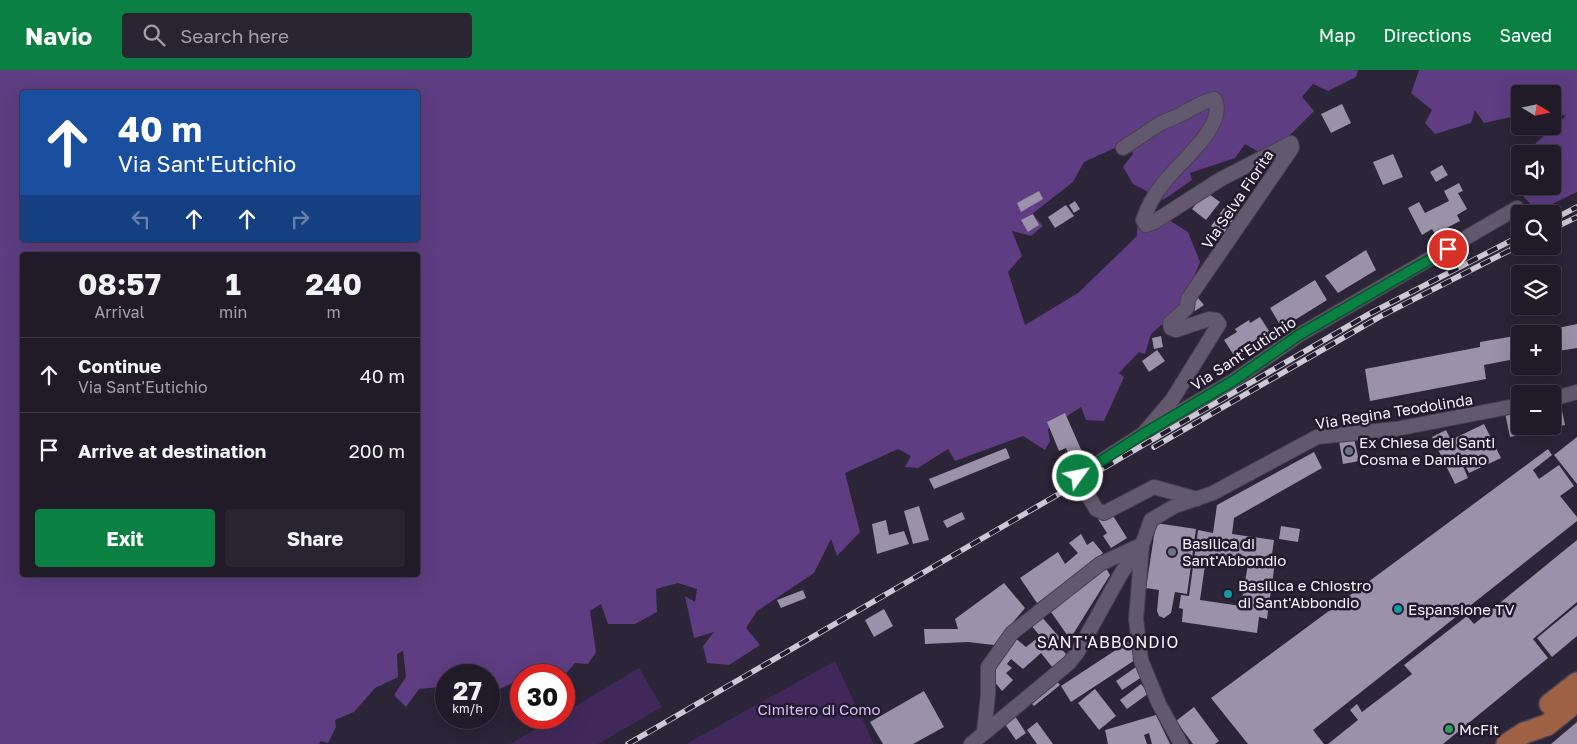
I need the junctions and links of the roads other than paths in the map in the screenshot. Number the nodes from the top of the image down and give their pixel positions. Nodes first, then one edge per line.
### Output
1 (1123, 148) dead end
2 (1511, 211) edge
3 (1577, 392) edge
4 (1561, 396) edge
5 (1511, 407) edge
6 (1143, 434) junction
7 (1078, 476) dead end
8 (1197, 499) junction
9 (1091, 501) tunnel mouth
10 (1142, 545) junction
11 (1577, 683) edge
12 (1577, 701) edge
13 (984, 732) junction
14 (1516, 739) edge
15 (971, 744) edge
16 (1181, 744) edge

1 - 6 street, Via Selva Fiorita
2 - 6 street, Via Sant'Eutichio
3 - 4 street
5 - 8 street, Via Regina Teodolinda
6 - 7 street, Via Selva Fiorita
8 - 9 street
8 - 10 street, Via Regina Teodolinda
10 - 13 street
10 - 13 street
10 - 16 street
11 - 14 main road
12 - 14 main road
13 - 15 street

